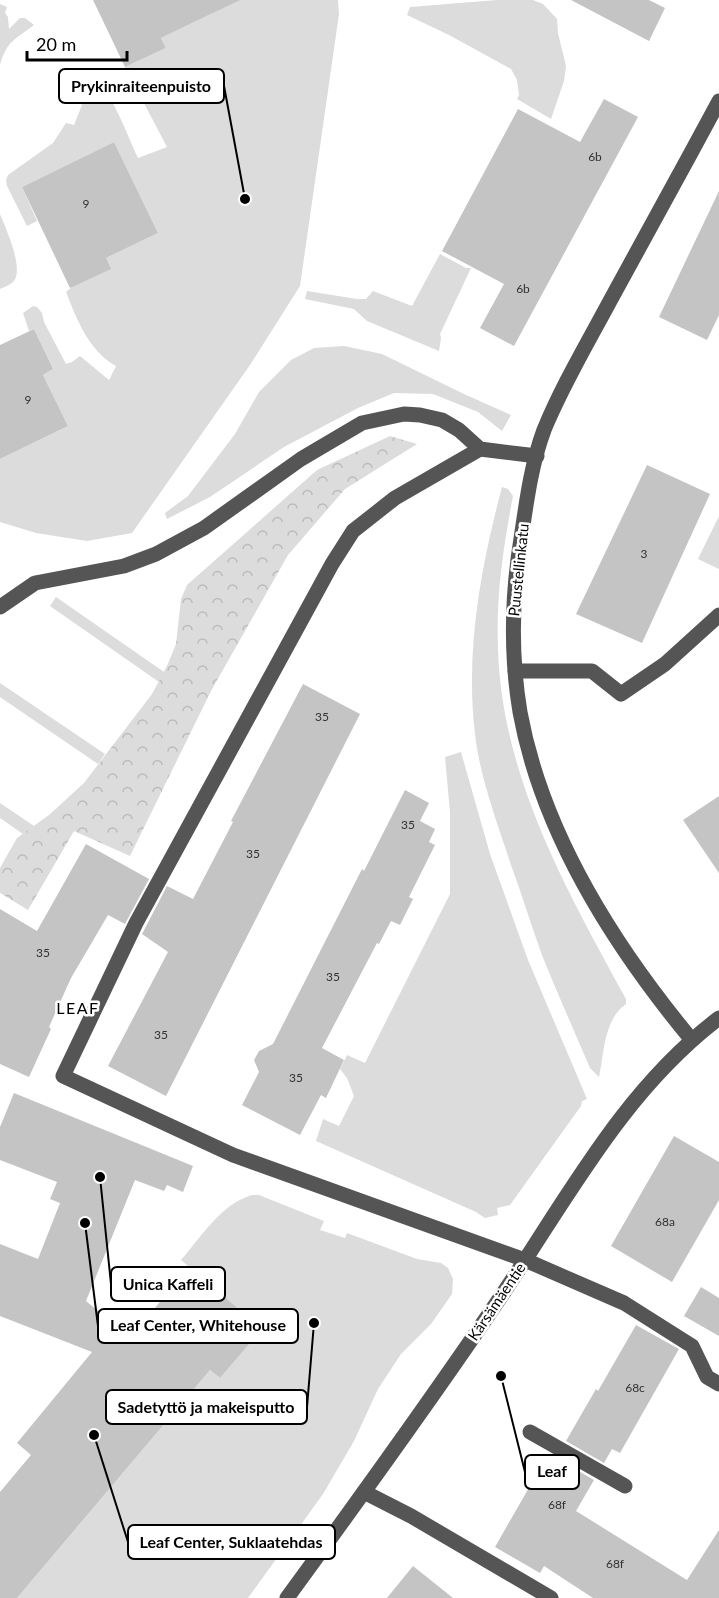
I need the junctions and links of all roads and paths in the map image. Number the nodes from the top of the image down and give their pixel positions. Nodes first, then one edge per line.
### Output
1 (719, 101) edge
2 (480, 449) junction
3 (537, 456) junction
4 (0, 607) edge
5 (719, 615) edge
6 (515, 671) junction
7 (719, 1018) edge
8 (691, 1039) junction
9 (525, 1260) junction
10 (719, 1384) edge
11 (530, 1432) dead end
12 (625, 1486) dead end
13 (364, 1492) junction
14 (287, 1598) edge
15 (551, 1598) edge

1 - 3 street, Puustellinkatu
2 - 3 street
2 - 4 street
2 - 9 street
3 - 6 street, Puustellinkatu
5 - 6 street
6 - 8 street, Puustellinkatu
7 - 8 street, Kärsämäentie
8 - 9 street, Kärsämäentie
9 - 10 street
9 - 13 street, Kärsämäentie
11 - 12 street
13 - 14 street, Kärsämäentie
13 - 15 street

